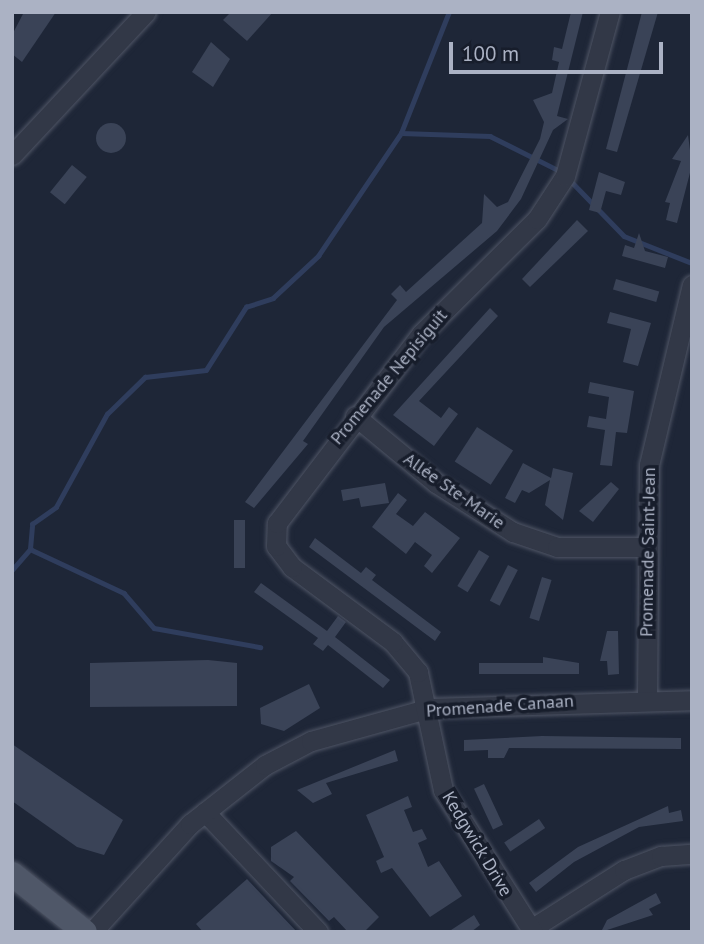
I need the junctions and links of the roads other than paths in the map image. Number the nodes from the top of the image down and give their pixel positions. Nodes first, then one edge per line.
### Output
1 (146, 12) edge
2 (610, 12) edge
3 (12, 155) edge
4 (692, 285) edge
5 (355, 416) junction
6 (648, 547) junction
7 (647, 699) junction
8 (692, 700) edge
9 (430, 708) junction
10 (205, 812) junction
11 (692, 854) edge
12 (12, 874) edge
13 (532, 930) edge
14 (85, 932) edge
15 (92, 932) edge
16 (318, 932) edge

1 - 3 street
2 - 5 street, Promenade Nepisiguit
4 - 6 street, Promenade Saint-Jean
5 - 6 street, Allée Ste-Marie
5 - 9 street, Promenade Nepisiguit
6 - 7 street, Promenade Saint-Jean
7 - 8 street, Promenade Canaan
7 - 9 street, Promenade Canaan
9 - 10 street, Promenade Canaan
9 - 13 street, Kedgwick Drive
10 - 15 street, Promenade Canaan
10 - 16 street
11 - 13 street
12 - 14 main road

